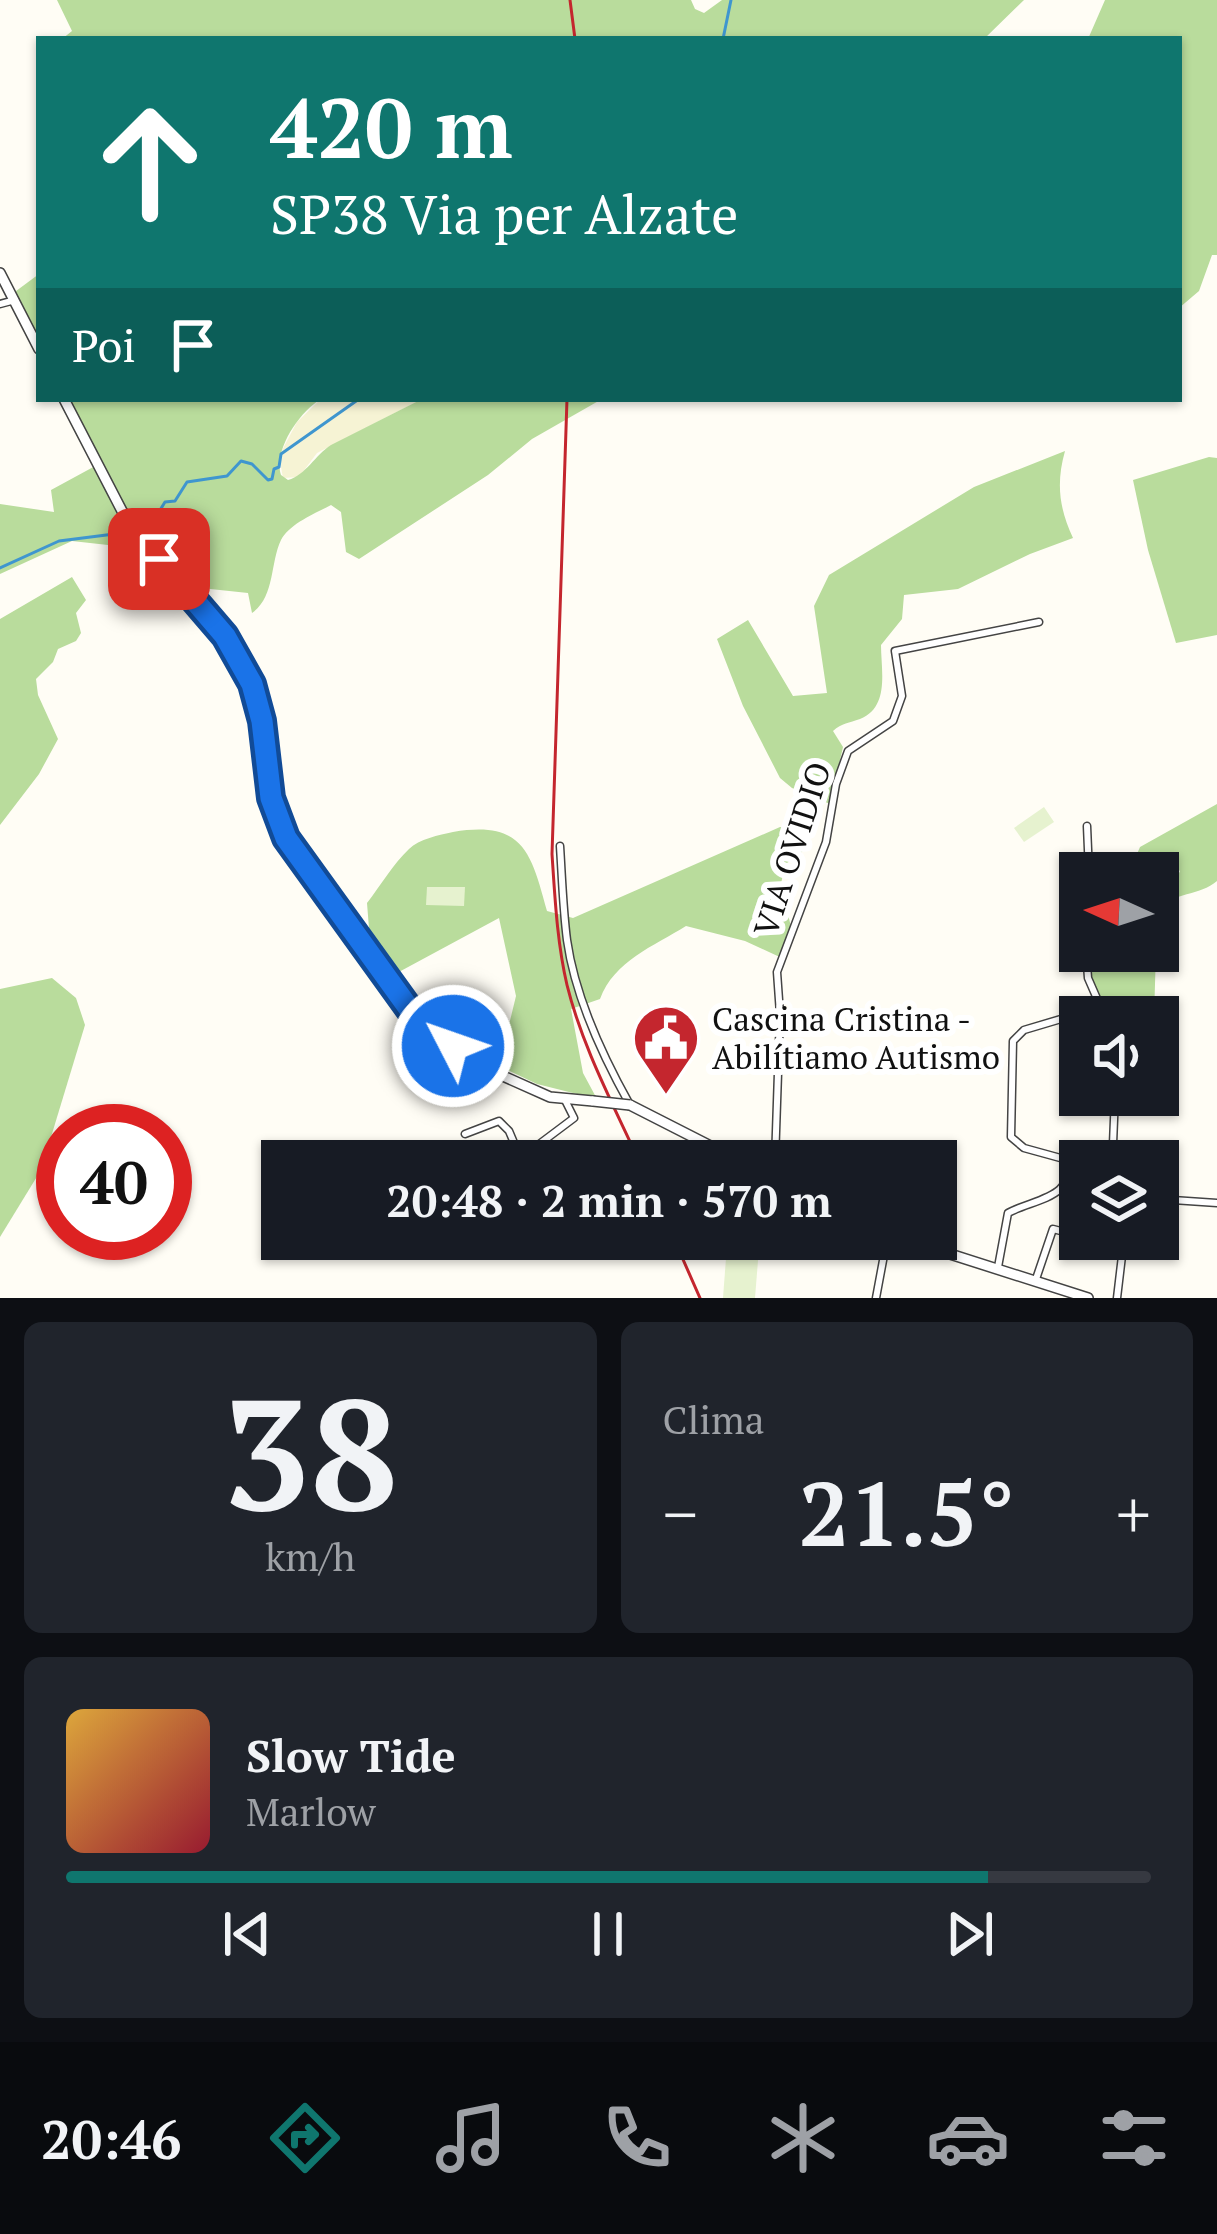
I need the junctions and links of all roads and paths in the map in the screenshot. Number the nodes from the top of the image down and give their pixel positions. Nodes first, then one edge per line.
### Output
1 (0, 272) edge
2 (14, 300) junction
3 (0, 304) edge
4 (36, 343) edge
5 (66, 402) edge
6 (1039, 622) dead end
7 (1088, 826) dead end
8 (560, 846) dead end
9 (1089, 852) edge
10 (1059, 1020) edge
11 (564, 1098) junction
12 (630, 1105) junction
13 (464, 1134) dead end
14 (699, 1140) edge
15 (776, 1140) edge
16 (1179, 1200) edge
17 (1217, 1203) edge
18 (1059, 1231) edge
19 (957, 1255) edge
20 (882, 1260) edge
21 (1122, 1260) edge
22 (998, 1267) junction
23 (1036, 1280) junction
24 (876, 1298) edge
25 (1088, 1298) edge
26 (1118, 1298) edge

1 - 2 street
2 - 3 street
2 - 4 street
5 - 11 street
6 - 15 street, VIA OVIDIO
7 - 9 street
8 - 12 street
10 - 22 street
11 - 12 street, bridge
11 - 13 street
12 - 14 street
16 - 17 street
18 - 23 street
19 - 22 street
20 - 24 street
21 - 26 street
22 - 23 street
23 - 25 street

